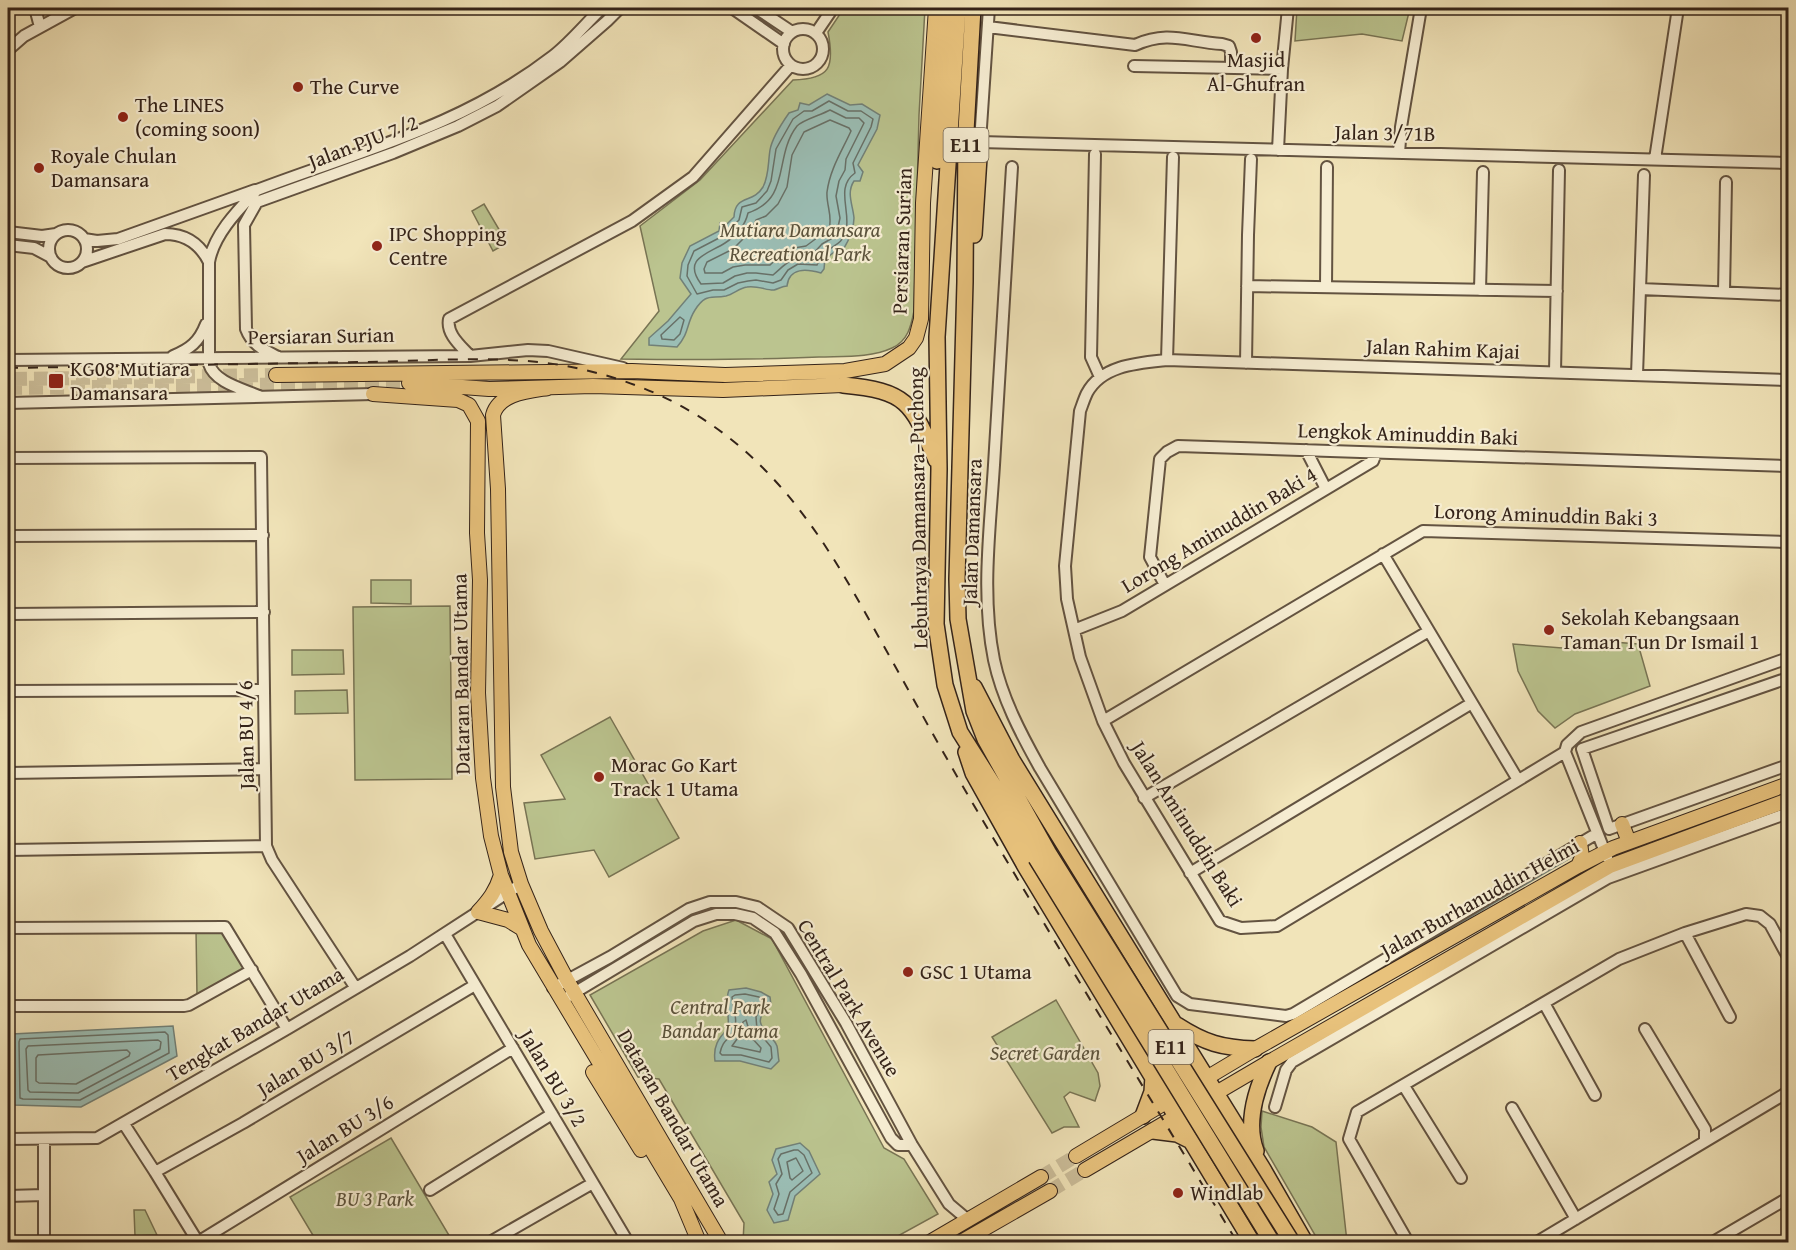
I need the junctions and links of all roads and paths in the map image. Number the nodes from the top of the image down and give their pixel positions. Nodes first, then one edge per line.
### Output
1 (35, 8) edge
2 (75, 8) edge
3 (602, 8) edge
4 (620, 8) edge
5 (732, 8) edge
6 (756, 8) edge
7 (833, 8) edge
8 (937, 8) edge
9 (946, 8) edge
10 (958, 8) edge
11 (973, 8) edge
12 (989, 8) edge
13 (1288, 8) edge
14 (1421, 8) edge
15 (1678, 8) edge
16 (40, 27) junction
17 (988, 27) junction
18 (792, 32) junction
19 (816, 33) junction
20 (934, 33) joint
21 (783, 44) junction
22 (8, 50) edge
23 (791, 65) junction
24 (1134, 66) dead end
25 (1231, 68) junction
26 (1282, 69) junction
27 (980, 142) junction
28 (1278, 150) junction
29 (1399, 153) junction
30 (1095, 154) dead end
31 (1173, 157) dead end
32 (1251, 159) dead end
33 (1656, 159) junction
34 (1788, 163) edge
35 (1012, 167) dead end
36 (1327, 167) dead end
37 (1559, 170) dead end
38 (1483, 172) dead end
39 (1644, 175) dead end
40 (1726, 182) dead end
41 (257, 190) junction
42 (944, 202) junction
43 (8, 232) edge
44 (56, 234) junction
45 (84, 239) junction
46 (8, 245) edge
47 (51, 257) junction
48 (82, 262) junction
49 (209, 262) junction
50 (964, 282) junction
51 (1247, 286) junction
52 (1326, 287) junction
53 (1640, 289) junction
54 (1480, 290) junction
55 (1557, 291) junction
56 (1724, 292) junction
57 (1788, 295) edge
58 (207, 320) junction
59 (470, 356) junction
60 (168, 358) junction
61 (208, 358) junction
62 (279, 358) junction
63 (8, 360) edge
64 (1167, 360) junction
65 (1246, 363) junction
66 (632, 371) junction
67 (1555, 372) junction
68 (276, 375) tunnel mouth
69 (1637, 375) junction
70 (1100, 377) junction
71 (1788, 380) edge
72 (410, 383) tunnel mouth
73 (843, 385) joint
74 (489, 388) junction
75 (548, 388) junction
76 (373, 394) junction
77 (261, 397) junction
78 (8, 403) edge
79 (1306, 450) junction
80 (1376, 453) junction
81 (8, 458) edge
82 (1788, 466) edge
83 (939, 469) junction
84 (1326, 489) junction
85 (263, 535) junction
86 (8, 536) edge
87 (1788, 542) edge
88 (1383, 554) junction
89 (1165, 585) junction
90 (264, 612) junction
91 (8, 614) edge
92 (1074, 630) junction
93 (1429, 631) junction
94 (1788, 658) edge
95 (1788, 678) edge
96 (969, 679) junction
97 (264, 690) junction
98 (8, 691) edge
99 (1472, 703) junction
100 (1102, 721) junction
101 (960, 732) junction
102 (1565, 752) junction
103 (1788, 765) edge
104 (266, 769) junction
105 (8, 773) edge
106 (1518, 780) junction
107 (1594, 784) junction
108 (1788, 784) edge
109 (1580, 789) junction
110 (1144, 798) junction
111 (1788, 804) edge
112 (1616, 827) junction
113 (1596, 834) junction
114 (1629, 842) junction
115 (1580, 843) junction
116 (266, 846) junction
117 (8, 850) edge
118 (1605, 852) junction
119 (1042, 855) junction
120 (1578, 866) junction
121 (1610, 866) junction
122 (1190, 873) junction
123 (501, 876) junction
124 (523, 888) junction
125 (507, 894) junction
126 (478, 912) junction
127 (8, 928) edge
128 (521, 928) junction
129 (1685, 933) junction
130 (445, 934) junction
131 (529, 945) junction
132 (1788, 957) edge
133 (252, 970) junction
134 (475, 985) junction
135 (355, 987) junction
136 (571, 987) junction
137 (557, 995) junction
138 (1177, 996) joint
139 (1544, 1003) junction
140 (8, 1006) edge
141 (1730, 1017) dead end
142 (1174, 1023) junction
143 (287, 1029) junction
144 (1646, 1029) dead end
145 (513, 1048) junction
146 (1188, 1048) junction
147 (1255, 1049) junction
148 (1269, 1062) junction
149 (1151, 1073) junction
150 (1206, 1078) junction
151 (1404, 1086) junction
152 (1788, 1092) edge
153 (1216, 1093) junction
154 (1595, 1095) dead end
155 (1168, 1101) junction
156 (1275, 1107) dead end
157 (1512, 1108) dead end
158 (552, 1114) junction
159 (1143, 1116) junction
160 (1177, 1116) junction
161 (1231, 1118) junction
162 (124, 1124) junction
163 (1153, 1131) junction
164 (44, 1139) junction
165 (8, 1140) edge
166 (1705, 1141) junction
167 (1193, 1142) junction
168 (912, 1146) junction
169 (1076, 1156) tunnel mouth
170 (1263, 1168) junction
171 (1085, 1170) tunnel mouth
172 (156, 1172) junction
173 (1041, 1176) tunnel mouth
174 (1461, 1178) dead end
175 (593, 1183) junction
176 (430, 1190) dead end
177 (1050, 1191) tunnel mouth
178 (44, 1195) junction
179 (8, 1196) edge
180 (1788, 1198) edge
181 (1226, 1199) junction
182 (1576, 1219) junction
183 (968, 1220) junction
184 (698, 1241) edge
185 (44, 1242) edge
186 (198, 1242) edge
187 (490, 1242) edge
188 (628, 1242) edge
189 (721, 1242) edge
190 (930, 1242) edge
191 (961, 1242) edge
192 (1252, 1242) edge
193 (1272, 1242) edge
194 (1292, 1242) edge
195 (1305, 1242) edge
196 (1408, 1242) edge
197 (1537, 1242) edge
198 (1713, 1242) edge

1 - 16 street
2 - 16 street
3 - 41 street, Jalan PJU 7/2
4 - 62 street, Jalan PJU 7/2
5 - 21 street
6 - 18 street
7 - 19 street
8 - 20 highway
9 - 42 highway
10 - 42 highway, Lebuhraya Damansara–Puchong / E11
11 - 50 highway, Lebuhraya Damansara–Puchong / E11
12 - 17 street
13 - 26 street
14 - 29 street
15 - 33 street
16 - 22 street
17 - 25 street
17 - 27 street
18 - 19 street
18 - 21 street
19 - 23 street
20 - 66 main road, Persiaran Surian
21 - 23 street
23 - 59 street
24 - 25 street
25 - 26 street
26 - 28 street
27 - 28 street, Jalan 3/71B
27 - 50 highway
28 - 29 street, Jalan 3/71B
29 - 33 street, Jalan 3/71B
30 - 70 street
31 - 64 street
32 - 51 street
33 - 34 street, Jalan 3/71B
35 - 138 street, Jalan Damansara
36 - 52 street
37 - 55 street
38 - 54 street
39 - 53 street
40 - 56 street
41 - 45 street
41 - 49 street, Jalan PJU 7/2
42 - 83 highway, Lebuhraya Damansara–Puchong / E11
43 - 44 street
44 - 45 street
44 - 47 street
45 - 48 street
46 - 47 street
47 - 48 street
48 - 49 street
49 - 58 street, Jalan PJU 7/2
50 - 96 highway, Lebuhraya Damansara–Puchong / E11
51 - 52 street
51 - 65 street
52 - 54 street
53 - 56 street
53 - 69 street
54 - 55 street
55 - 67 street
56 - 57 street
58 - 60 street
58 - 61 street, Jalan PJU 7/2
59 - 62 street, Persiaran Surian
59 - 66 street, Persiaran Surian
60 - 61 street, Persiaran Surian
60 - 63 street, Persiaran Surian
61 - 62 street, Persiaran Surian
61 - 77 street
64 - 65 street, Jalan Rahim Kajai
64 - 70 street, Jalan Rahim Kajai
65 - 67 street, Jalan Rahim Kajai
66 - 68 main road, Persiaran Surian
67 - 69 street, Jalan Rahim Kajai
69 - 71 street, Jalan Rahim Kajai
70 - 92 street, Jalan Aminuddin Baki
72 - 74 main road
73 - 75 main road
73 - 83 highway
74 - 75 main road
74 - 76 main road
75 - 124 main road, Dataran Bandar Utama
76 - 77 street
76 - 123 main road, Dataran Bandar Utama
77 - 78 street
79 - 80 street, Lengkok Aminuddin Baki
79 - 84 street
79 - 89 street, Lengkok Aminuddin Baki
80 - 82 street, Lengkok Aminuddin Baki
80 - 84 street, Lorong Aminuddin Baki 4
81 - 85 street, Jalan BU 4/6
83 - 101 highway, Lebuhraya Damansara–Puchong / E11
84 - 89 street, Lorong Aminuddin Baki 4
85 - 86 street
85 - 90 street, Jalan BU 4/6
87 - 88 street, Lorong Aminuddin Baki 3
88 - 93 street
88 - 100 street, Lorong Aminuddin Baki 3
89 - 92 street, Lorong Aminuddin Baki 4
90 - 91 street
90 - 97 street, Jalan BU 4/6
92 - 100 street, Jalan Aminuddin Baki
93 - 99 street
93 - 110 street
94 - 102 street, Jalan Aminuddin Baki
95 - 107 street
96 - 119 highway, Lebuhraya Damansara–Puchong / E11
96 - 142 highway
97 - 98 street
97 - 104 street, Jalan BU 4/6
99 - 106 street
99 - 122 street
100 - 110 street, Jalan Aminuddin Baki
101 - 119 highway, Lebuhraya Damansara–Puchong / E11
101 - 149 highway
102 - 106 street, Jalan Aminuddin Baki
102 - 109 street
103 - 112 street
104 - 105 street
104 - 116 street, Jalan BU 4/6
106 - 122 street, Jalan Aminuddin Baki
107 - 109 street
107 - 112 street
108 - 114 main road, Jalan Burhanuddin Helmi
109 - 113 street
110 - 122 street, Jalan Aminuddin Baki
111 - 121 main road, Jalan Burhanuddin Helmi
111 - 156 street, Jalan Burhanuddin Helmi
112 - 114 main road
113 - 115 street, Jalan Burhanuddin Helmi
113 - 118 street
114 - 118 main road, Jalan Burhanuddin Helmi
115 - 120 main road
115 - 138 street, Jalan Burhanuddin Helmi
116 - 117 street
116 - 135 street, Jalan BU 4/6
118 - 120 main road, Jalan Burhanuddin Helmi
118 - 121 street
119 - 193 highway, Lebuhraya Damansara–Puchong / E11, bridge
119 - 194 highway, Lebuhraya Damansara–Puchong / E11, bridge
120 - 147 main road, Jalan Burhanuddin Helmi
121 - 148 main road, Jalan Burhanuddin Helmi
123 - 125 main road, Dataran Bandar Utama
123 - 126 main road
124 - 125 street, Tengkat Bandar Utama
124 - 136 main road, Dataran Bandar Utama
125 - 126 street, Tengkat Bandar Utama
125 - 128 main road, Dataran Bandar Utama
126 - 128 main road
126 - 130 street, Tengkat Bandar Utama
127 - 133 street
128 - 131 main road, Dataran Bandar Utama
129 - 132 street
129 - 139 street
129 - 141 street
130 - 134 street, Jalan BU 3/2
130 - 135 street, Tengkat Bandar Utama
131 - 137 main road, Dataran Bandar Utama
131 - 184 main road
133 - 140 street
133 - 143 street
134 - 145 street, Jalan BU 3/2
134 - 172 street, Jalan BU 3/7
135 - 143 street, Tengkat Bandar Utama
136 - 137 street
136 - 168 street, Central Park Avenue
136 - 168 street, Central Park Avenue
136 - 189 main road, Dataran Bandar Utama
137 - 184 main road, Dataran Bandar Utama
139 - 151 street
139 - 154 street
142 - 146 highway
142 - 147 highway
143 - 162 street, Tengkat Bandar Utama
144 - 166 street
145 - 158 street, Jalan BU 3/2
145 - 186 street, Jalan BU 3/6
146 - 149 highway
146 - 150 highway
147 - 150 main road, Jalan Burhanuddin Helmi
148 - 153 main road, Jalan Burhanuddin Helmi
148 - 170 highway
149 - 155 highway
149 - 159 highway
150 - 153 highway
150 - 155 main road, Jalan Burhanuddin Helmi
151 - 174 street
151 - 196 street
152 - 166 street
153 - 160 main road, Jalan Burhanuddin Helmi
153 - 161 highway
155 - 159 main road, Jalan Burhanuddin Helmi
155 - 160 highway
157 - 182 street
158 - 175 street, Jalan BU 3/2
158 - 176 street
159 - 169 main road, Jalan Burhanuddin Helmi
160 - 163 main road, Jalan Burhanuddin Helmi
160 - 167 highway
161 - 170 highway
161 - 181 highway
162 - 164 street, Tengkat Bandar Utama
162 - 172 street
163 - 167 highway
163 - 171 main road, Jalan Burhanuddin Helmi
164 - 165 street, Tengkat Bandar Utama
164 - 178 street
166 - 182 street
167 - 181 highway
168 - 183 street, Central Park Avenue
170 - 195 highway
172 - 186 street
173 - 183 main road
175 - 187 street
175 - 188 street, Jalan BU 3/2
177 - 191 main road
178 - 179 street
178 - 185 street
180 - 198 street
181 - 192 highway
182 - 197 street
183 - 190 main road

